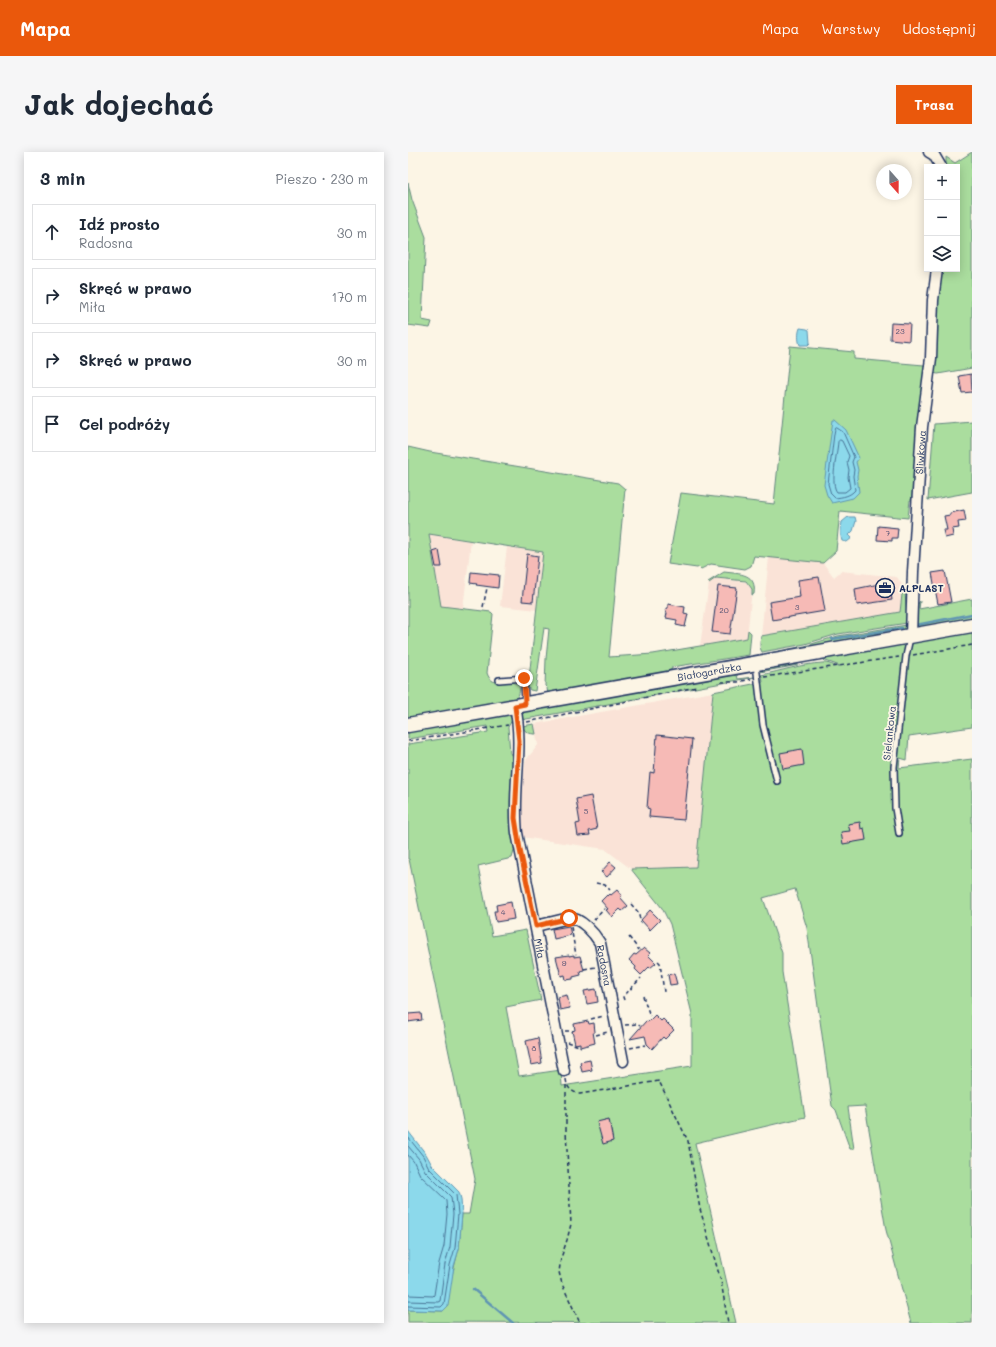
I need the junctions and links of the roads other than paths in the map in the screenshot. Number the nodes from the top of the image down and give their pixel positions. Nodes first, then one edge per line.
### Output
1 (929, 152) edge
2 (939, 164) edge
3 (937, 272) edge
4 (972, 625) edge
5 (911, 636) junction
6 (756, 663) junction
7 (499, 680) dead end
8 (520, 705) junction
9 (408, 725) edge
10 (777, 781) dead end
11 (899, 833) dead end
12 (536, 926) junction
13 (623, 1061) dead end
14 (564, 1071) road end

1 - 2 street
3 - 5 street, Śliwkowa
4 - 5 main road, Białogardzka
5 - 6 main road, Białogardzka
5 - 11 lane, Sielankowa
6 - 8 main road, Białogardzka
6 - 10 lane
7 - 8 lane
8 - 9 main road, Białogardzka
8 - 12 street, Miła
12 - 13 street, Radosna
12 - 14 street, Miła

